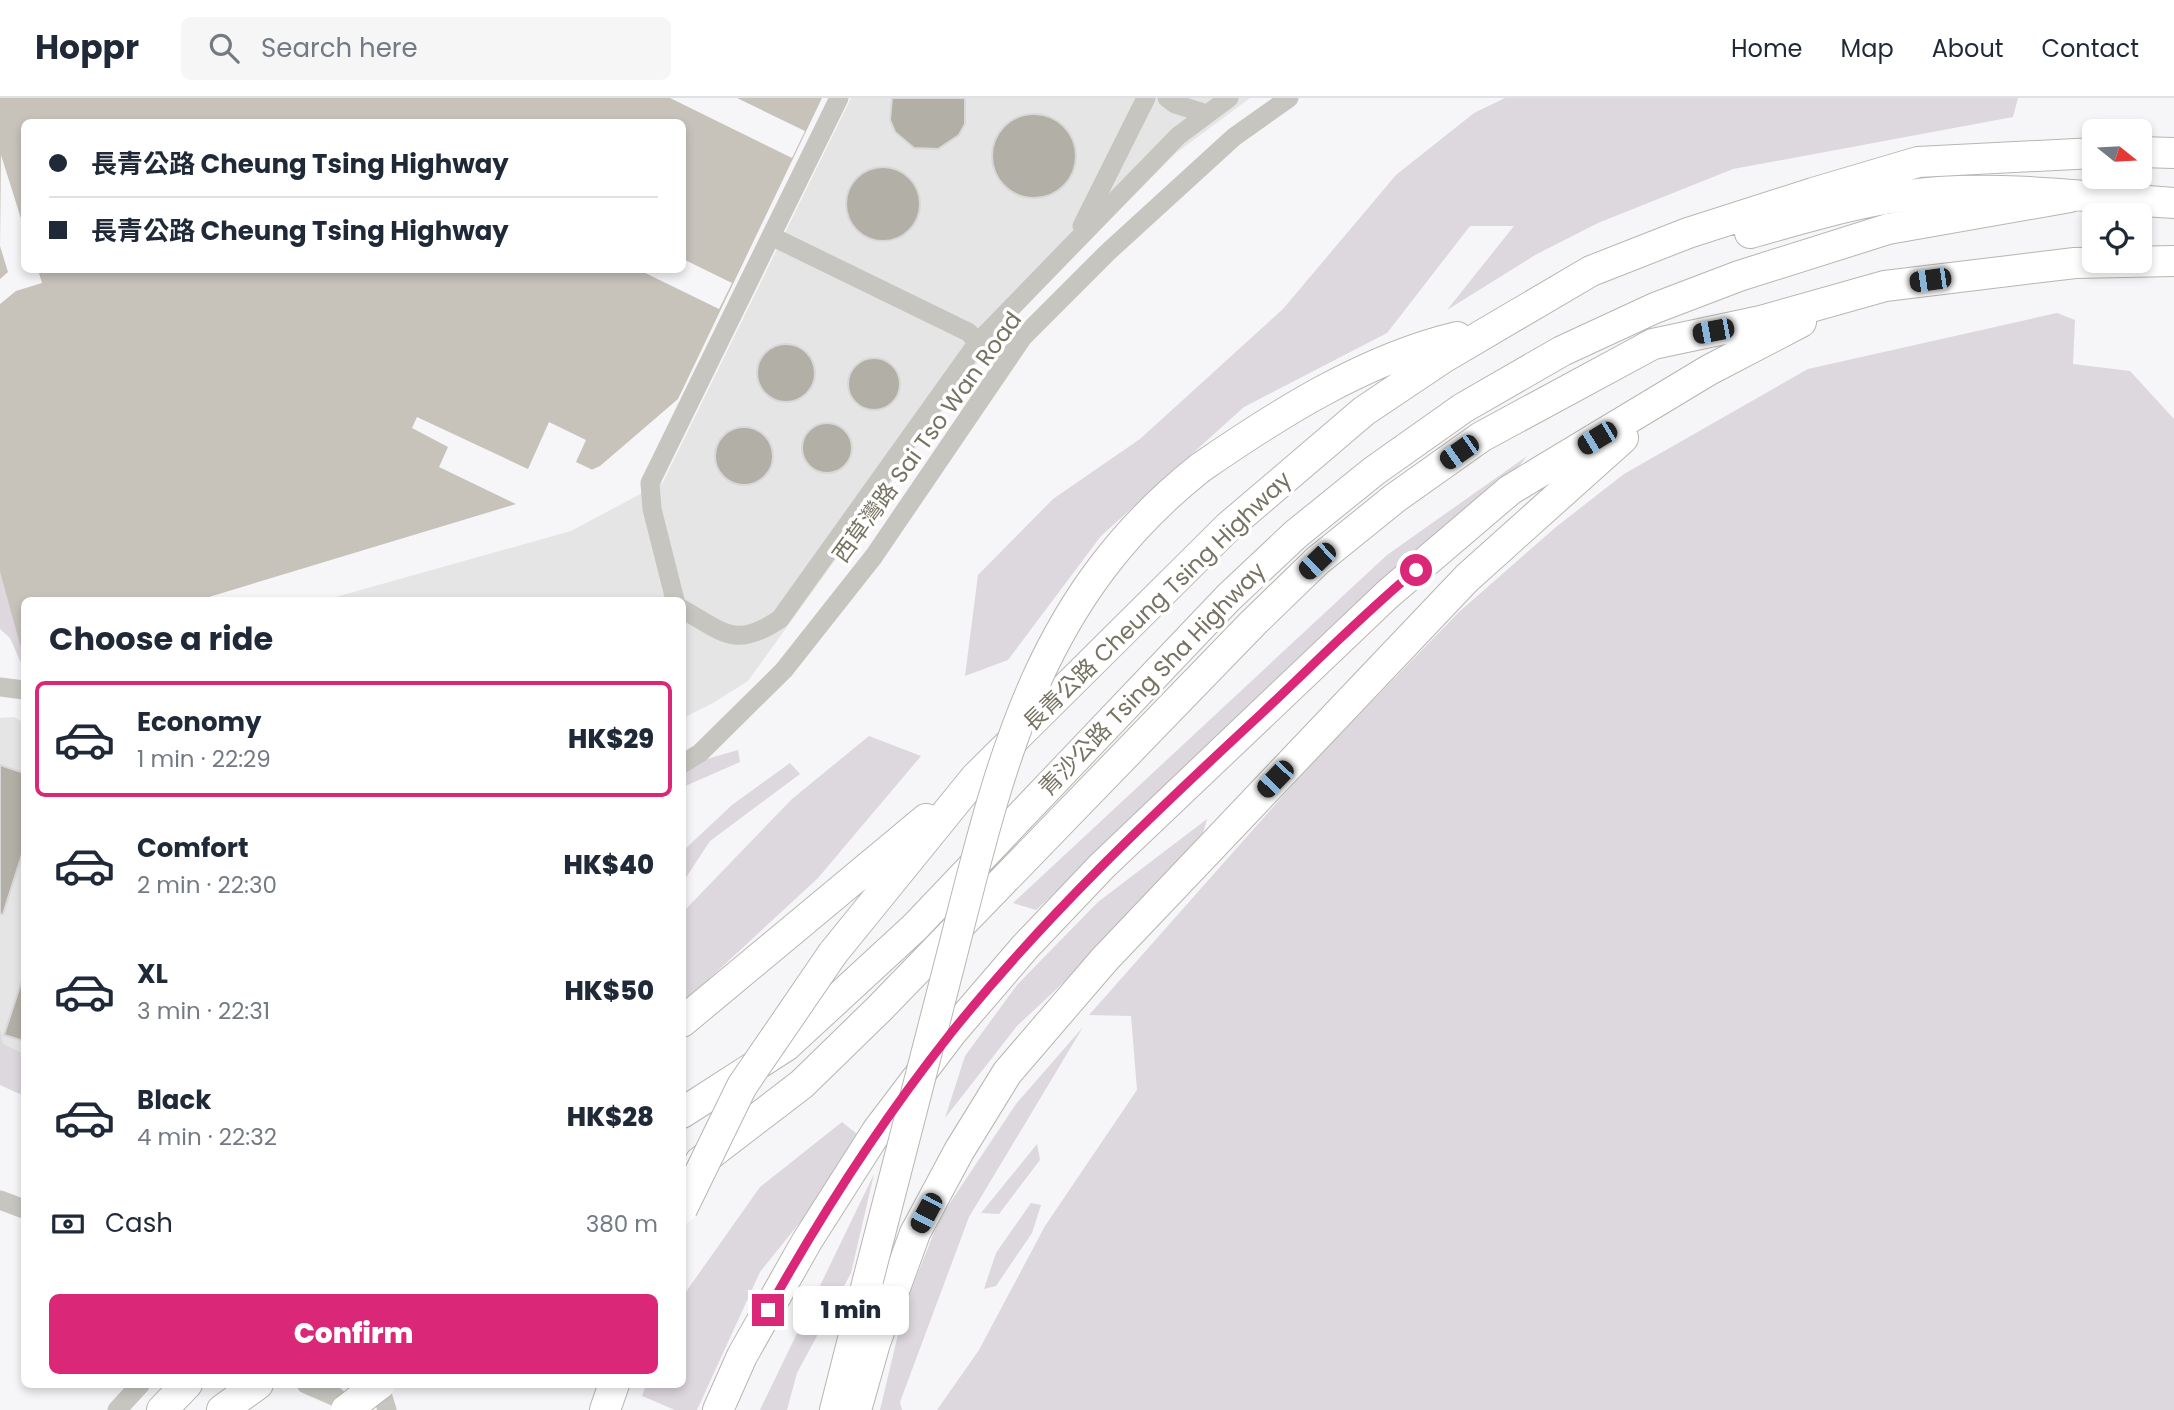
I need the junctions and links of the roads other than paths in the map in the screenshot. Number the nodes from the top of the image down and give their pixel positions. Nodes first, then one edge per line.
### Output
1 (839, 98) edge
2 (1146, 98) edge
3 (1167, 98) edge
4 (1229, 98) edge
5 (1289, 98) edge
6 (1207, 114) junction
7 (2152, 152) edge
8 (2174, 153) edge
9 (2082, 154) edge
10 (2070, 197) junction
11 (2174, 203) edge
12 (771, 236) junction
13 (1072, 246) junction
14 (1640, 250) junction
15 (2174, 261) edge
16 (1849, 298) junction
17 (1489, 330) junction
18 (978, 342) junction
19 (1683, 385) junction
20 (674, 597) edge
21 (686, 611) edge
22 (0, 687) edge
23 (21, 690) edge
24 (686, 762) edge
25 (975, 778) junction
26 (686, 1019) edge
27 (686, 1110) edge
28 (686, 1171) edge
29 (0, 1200) edge
30 (686, 1201) edge
31 (21, 1208) edge
32 (137, 1388) edge
33 (183, 1388) edge
34 (252, 1388) edge
35 (315, 1388) edge
36 (374, 1388) edge
37 (380, 1388) edge
38 (613, 1388) edge
39 (117, 1410) edge
40 (162, 1410) edge
41 (222, 1410) edge
42 (347, 1410) edge
43 (387, 1410) edge
44 (605, 1410) edge
45 (718, 1410) edge
46 (835, 1410) edge
47 (856, 1410) edge

1 - 12 street
2 - 13 street
3 - 6 street
4 - 6 street
5 - 24 street, 西草灣路 Sai Tso Wan Road
6 - 13 street
7 - 8 highway
9 - 14 highway, 長青公路 Cheung Tsing Highway
10 - 11 highway
10 - 14 highway
10 - 27 highway, 青沙公路 Tsing Sha Highway
12 - 18 street
12 - 20 street
13 - 18 street
14 - 17 highway, 長青公路 Cheung Tsing Highway
15 - 16 highway
16 - 19 highway
16 - 28 highway, 青沙公路 Tsing Sha Highway
17 - 25 highway, 長青公路 Cheung Tsing Highway, bridge
17 - 46 highway, bridge
18 - 21 street
19 - 45 highway
19 - 47 highway
22 - 23 street
25 - 26 highway
25 - 30 highway, 長青公路 Cheung Tsing Highway, bridge
29 - 31 street
32 - 39 street
33 - 40 highway
34 - 41 highway
35 - 42 street
36 - 42 highway, bridge
37 - 43 street
38 - 44 highway

